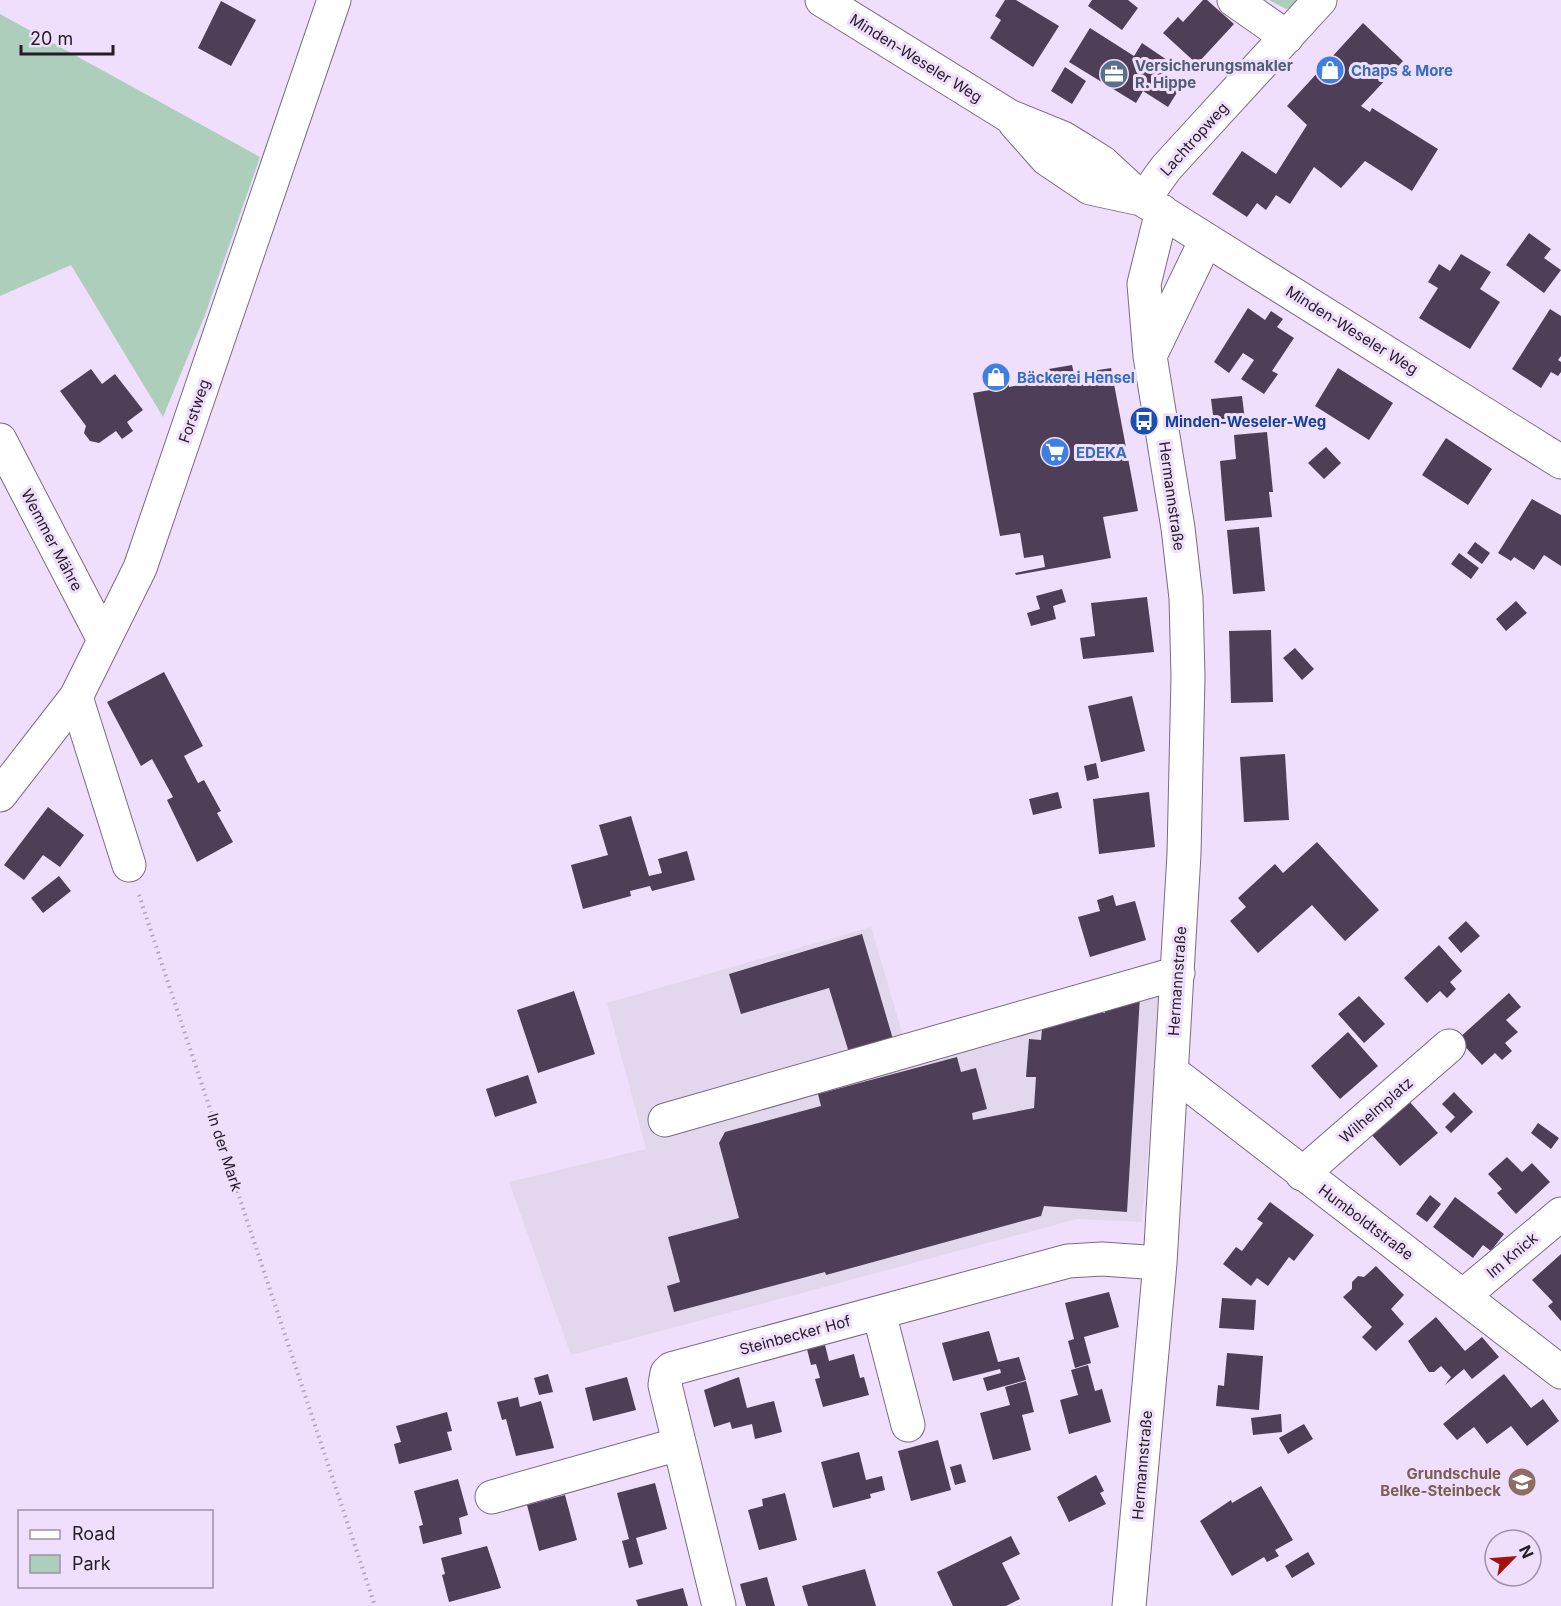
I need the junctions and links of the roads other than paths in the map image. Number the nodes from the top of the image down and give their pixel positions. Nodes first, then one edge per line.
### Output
1 (334, 0) edge
2 (822, 0) edge
3 (1234, 0) edge
4 (1320, 0) edge
5 (1287, 37) junction
6 (1153, 206) junction
7 (1206, 240) junction
8 (1150, 356) junction
9 (0, 440) edge
10 (1561, 462) edge
11 (105, 640) junction
12 (75, 697) junction
13 (0, 795) edge
14 (129, 865) road end
15 (1178, 973) junction
16 (1449, 1046) dead end
17 (1171, 1071) junction
18 (665, 1120) dead end
19 (1302, 1174) junction
20 (1561, 1214) edge
21 (1160, 1263) junction
22 (1463, 1296) junction
23 (879, 1313) junction
24 (1561, 1372) edge
25 (908, 1425) dead end
26 (679, 1444) junction
27 (492, 1497) dead end
28 (720, 1606) edge
29 (1129, 1606) edge

1 - 11 street, Forstweg
2 - 6 street, Minden-Weseler Weg
3 - 5 street
4 - 5 street, Lachtropweg
5 - 6 street, Lachtropweg
6 - 7 street, Minden-Weseler Weg
6 - 8 street, Hermannstraße
7 - 8 street
7 - 10 street, Minden-Weseler Weg
8 - 15 street, Hermannstraße
9 - 11 street, Wemmer Mähre
11 - 12 street, Forstweg
12 - 13 street, Forstweg
12 - 14 street
15 - 17 street, Hermannstraße
15 - 18 street
16 - 19 street, Wilhelmplatz
17 - 19 street, Humboldtstraße
17 - 21 street, Hermannstraße
19 - 22 street, Humboldtstraße
20 - 22 street, Im Knick
21 - 23 street, Steinbecker Hof
21 - 29 street, Hermannstraße
22 - 24 street, Humboldtstraße
23 - 25 street
23 - 26 street, Steinbecker Hof
26 - 27 street
26 - 28 street, Steinbecker Hof

